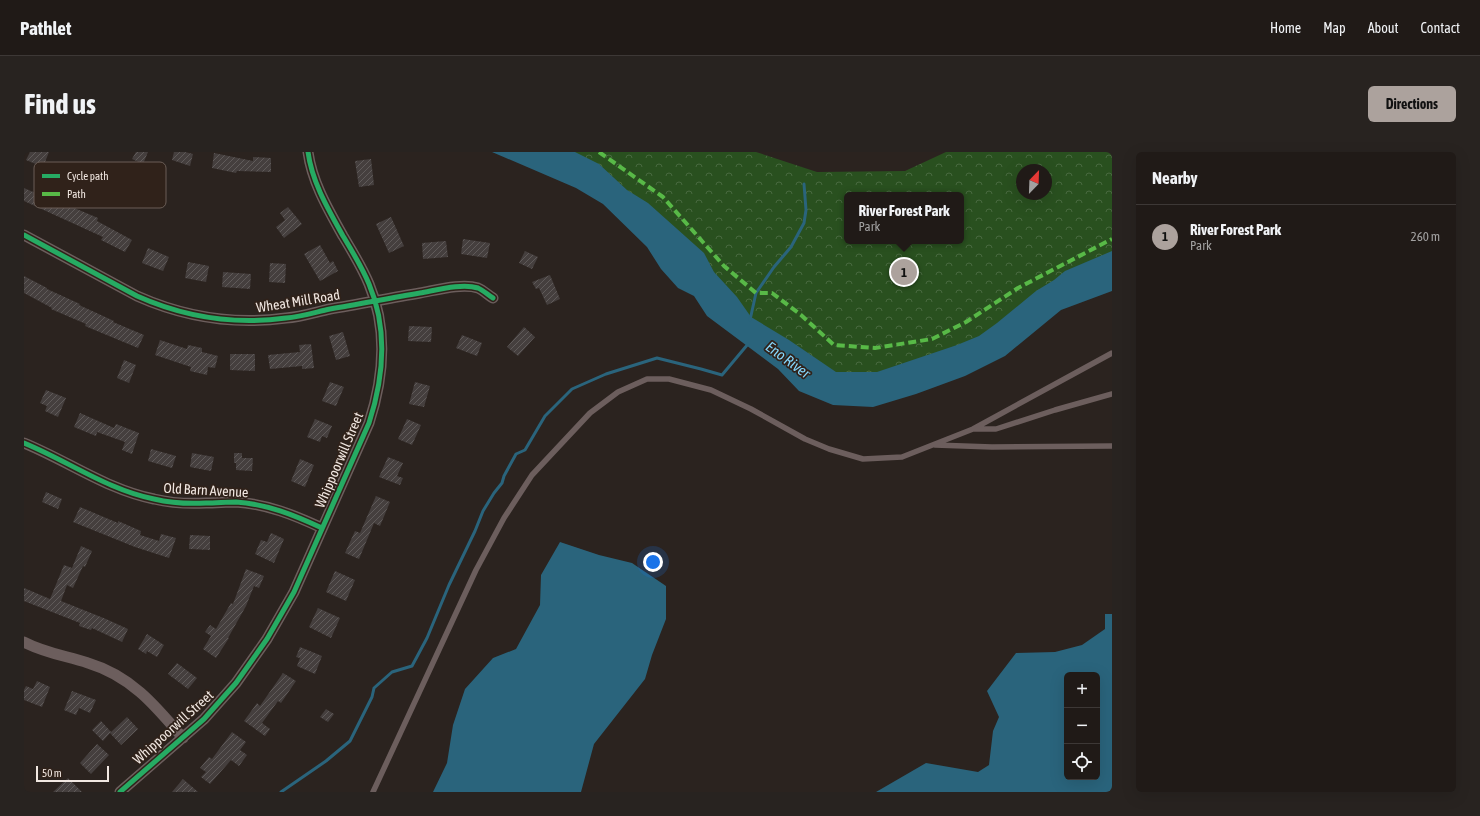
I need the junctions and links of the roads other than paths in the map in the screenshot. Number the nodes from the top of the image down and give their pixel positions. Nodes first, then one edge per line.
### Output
1 (308, 152) edge
2 (24, 235) edge
3 (493, 298) dead end
4 (375, 301) junction
5 (1112, 353) edge
6 (1112, 394) edge
7 (973, 429) junction
8 (24, 443) edge
9 (933, 445) junction
10 (1112, 446) edge
11 (322, 528) junction
12 (24, 642) edge
13 (183, 738) junction
14 (120, 792) edge
15 (373, 792) edge

1 - 4 street, Whippoorwill Street
2 - 4 street, Wheat Mill Road
3 - 4 street, Wheat Mill Road
4 - 11 street, Whippoorwill Street
5 - 7 lane
6 - 7 lane
7 - 9 lane
8 - 11 street, Old Barn Avenue
9 - 10 lane
9 - 15 lane
11 - 13 street, Whippoorwill Street
12 - 13 street
13 - 14 street, Whippoorwill Street

